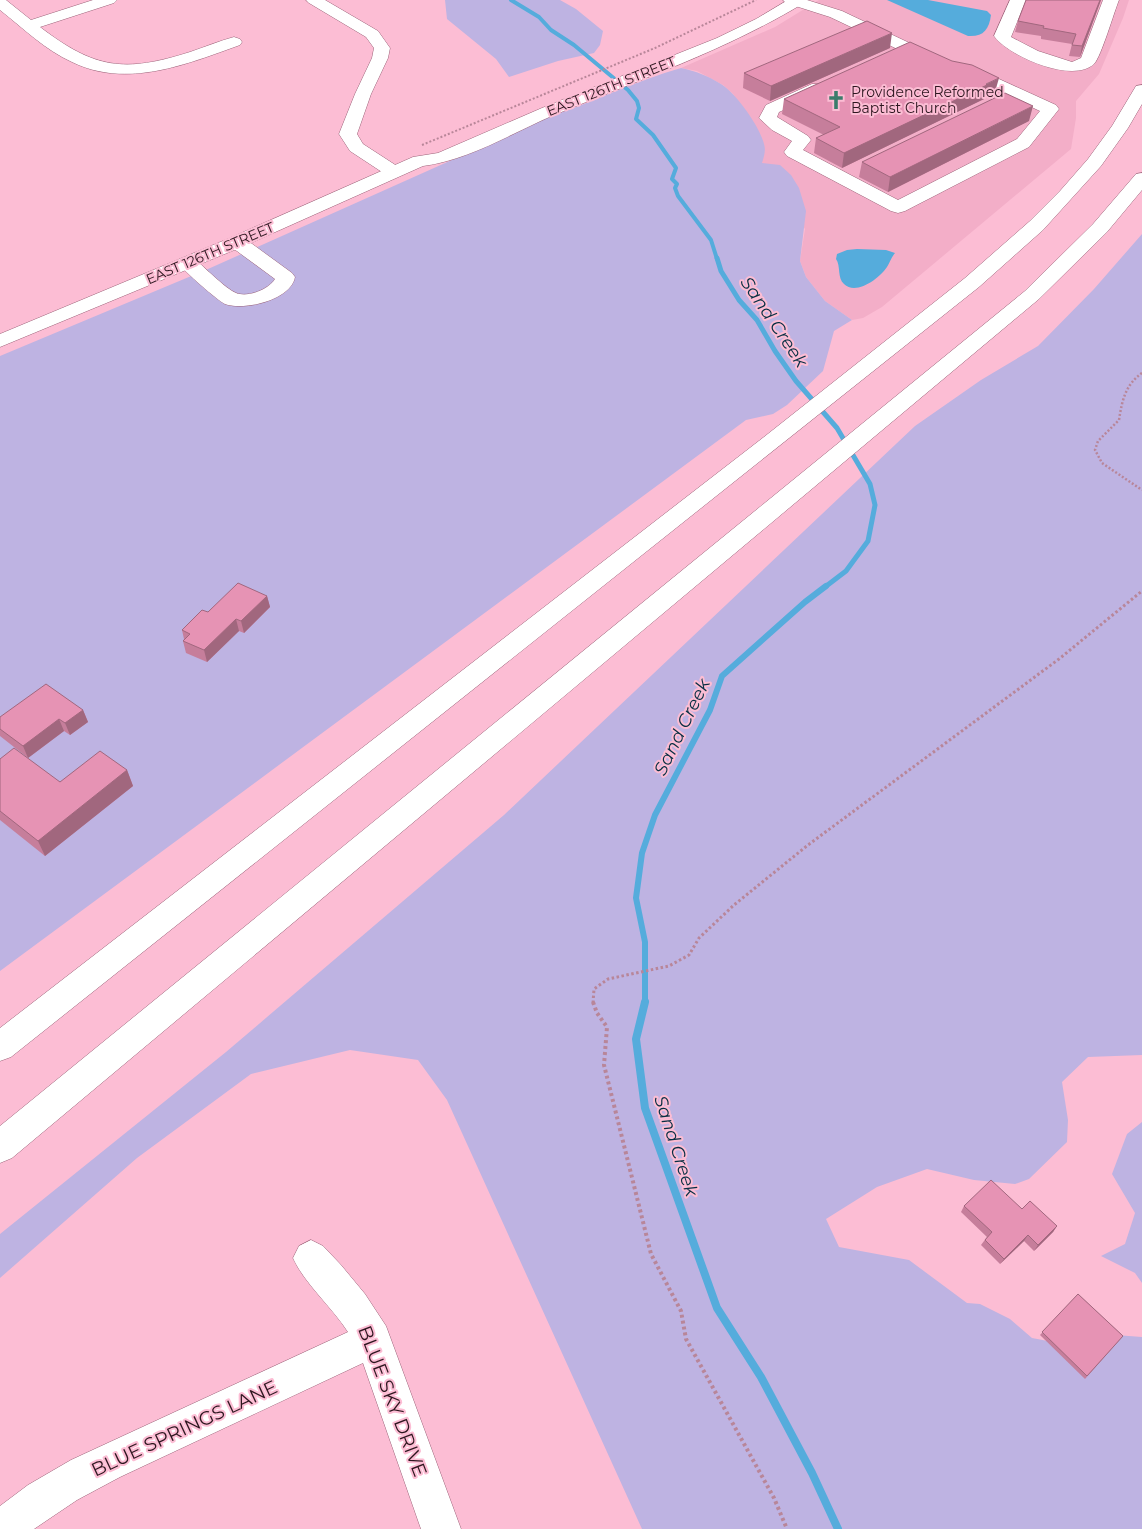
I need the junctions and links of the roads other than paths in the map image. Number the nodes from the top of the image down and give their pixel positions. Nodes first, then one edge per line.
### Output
1 (108, 0) edge
2 (314, 0) edge
3 (771, 0) edge
4 (796, 0) edge
5 (1018, 0) edge
6 (1110, 0) edge
7 (0, 3) edge
8 (851, 5) dead end
9 (836, 14) junction
10 (30, 25) junction
11 (234, 42) dead end
12 (907, 48) junction
13 (889, 56) edge
14 (639, 64) junction
15 (835, 80) edge
16 (1142, 90) edge
17 (1016, 92) junction
18 (998, 101) edge
19 (408, 166) junction
20 (858, 169) dead end
21 (840, 178) junction
22 (1142, 178) edge
23 (237, 242) junction
24 (188, 263) junction
25 (0, 341) edge
26 (0, 1047) edge
27 (0, 1148) edge
28 (311, 1258) dead end
29 (372, 1340) junction
30 (3, 1529) edge
31 (441, 1529) edge

1 - 10 main road
2 - 19 main road
3 - 14 main road, EAST 126TH STREET
4 - 9 main road
4 - 14 main road, EAST 126TH STREET
5 - 6 main road
7 - 10 main road
8 - 9 main road
9 - 12 main road
10 - 11 main road
12 - 13 main road
12 - 17 main road
14 - 19 main road, EAST 126TH STREET
15 - 21 main road
16 - 26 main road
17 - 18 main road
17 - 21 main road
19 - 23 main road, EAST 126TH STREET
20 - 21 main road
22 - 27 main road
23 - 24 main road, EAST 126TH STREET
23 - 24 main road
24 - 25 main road, EAST 126TH STREET
28 - 29 main road, BLUE SKY DRIVE
29 - 30 main road, BLUE SPRINGS LANE
29 - 31 main road, BLUE SKY DRIVE

